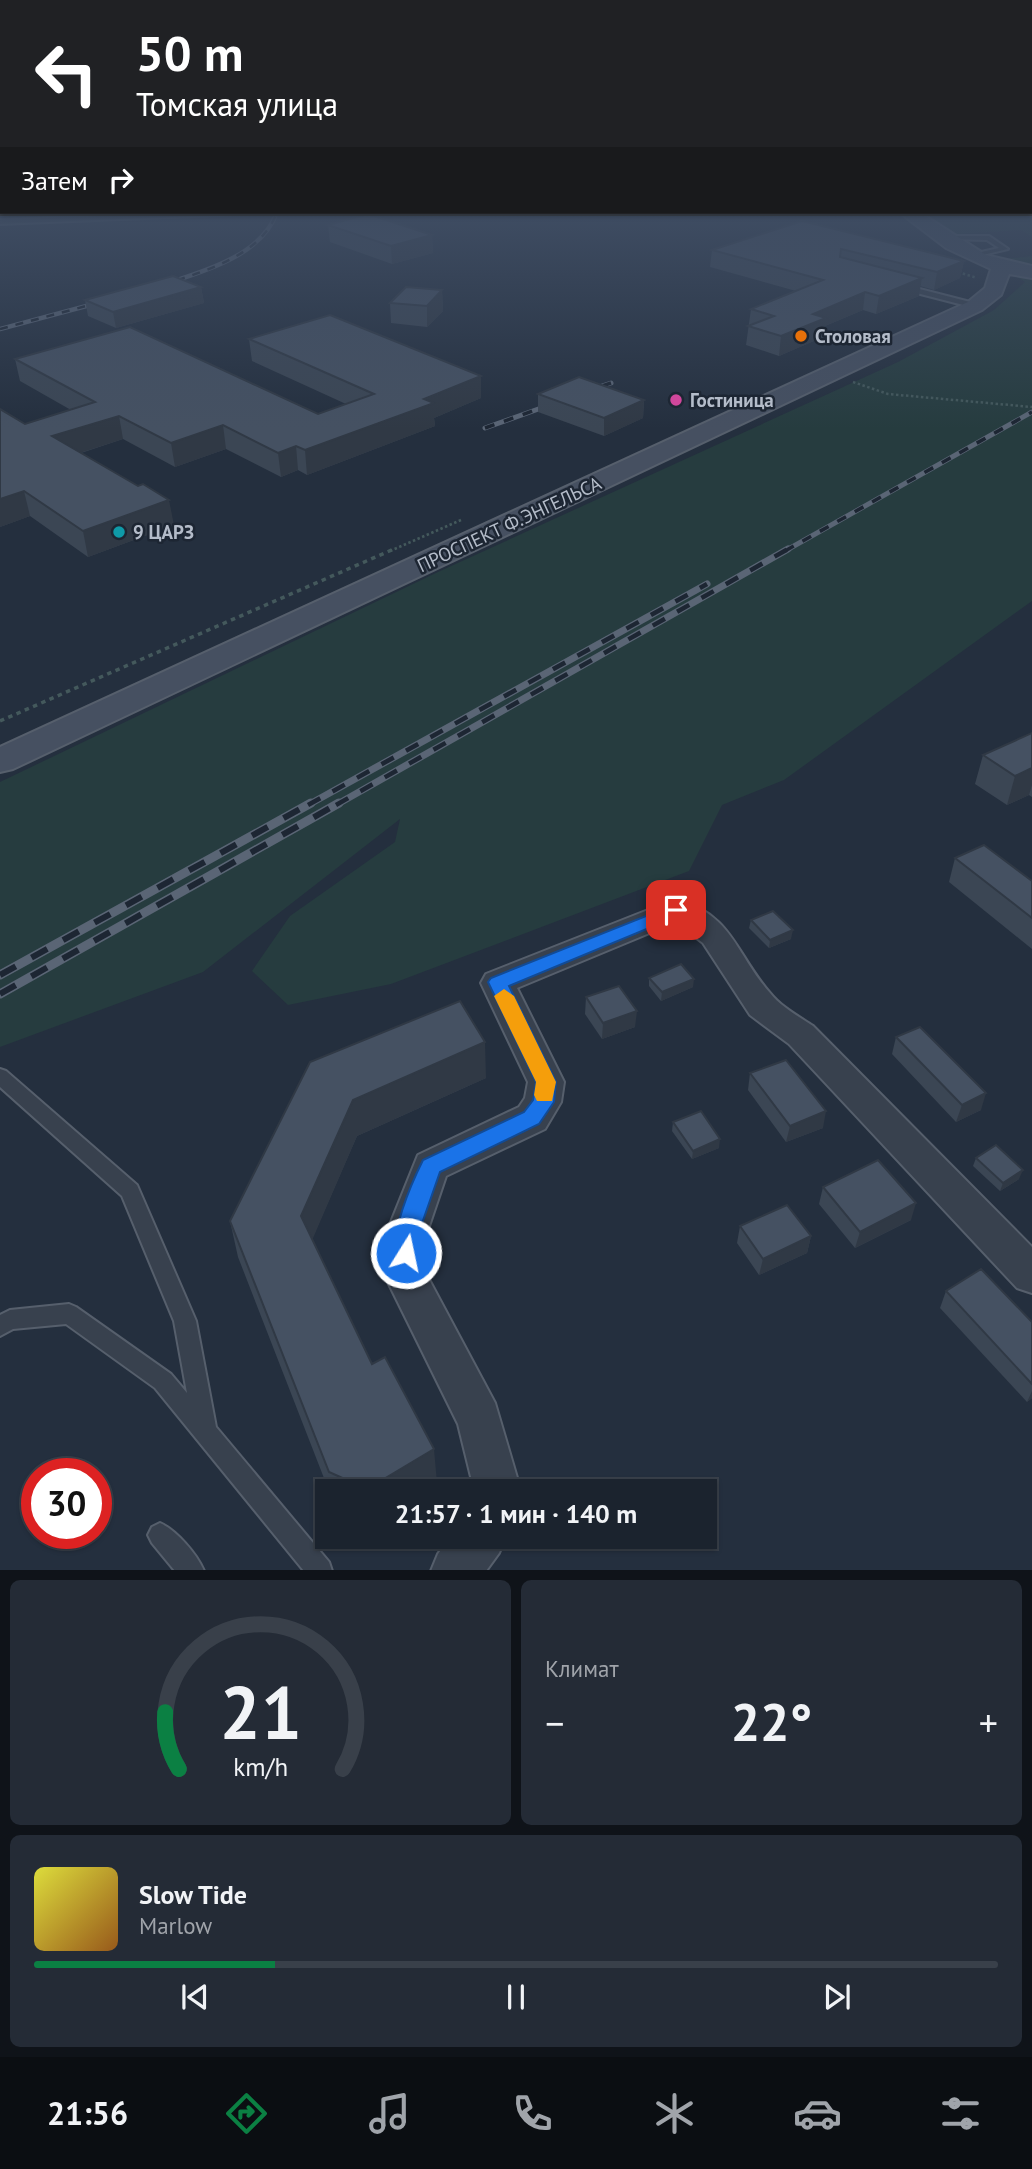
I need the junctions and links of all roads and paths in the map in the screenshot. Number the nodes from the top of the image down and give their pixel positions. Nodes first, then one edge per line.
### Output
1 (982, 282) edge
2 (997, 282) edge
3 (891, 283) edge
4 (964, 303) junction
5 (830, 374) junction
6 (1032, 407) edge
7 (470, 516) dead end
8 (0, 721) edge
9 (0, 761) edge
10 (0, 1076) edge
11 (1032, 1275) edge
12 (0, 1325) edge
13 (205, 1432) junction
14 (494, 1479) edge
15 (160, 1535) dead end
16 (472, 1549) edge
17 (192, 1570) edge
18 (320, 1570) edge
19 (455, 1570) edge

1 - 4 path
2 - 4 street, ПРОСПЕКТ Ф.ЭНГЕЛЬСА
3 - 4 lane
4 - 5 street, ПРОСПЕКТ Ф.ЭНГЕЛЬСА
5 - 6 path
5 - 9 street, ПРОСПЕКТ Ф.ЭНГЕЛЬСА
7 - 8 path
10 - 13 lane
11 - 14 street
12 - 13 lane
13 - 18 lane
15 - 17 lane
16 - 19 street

